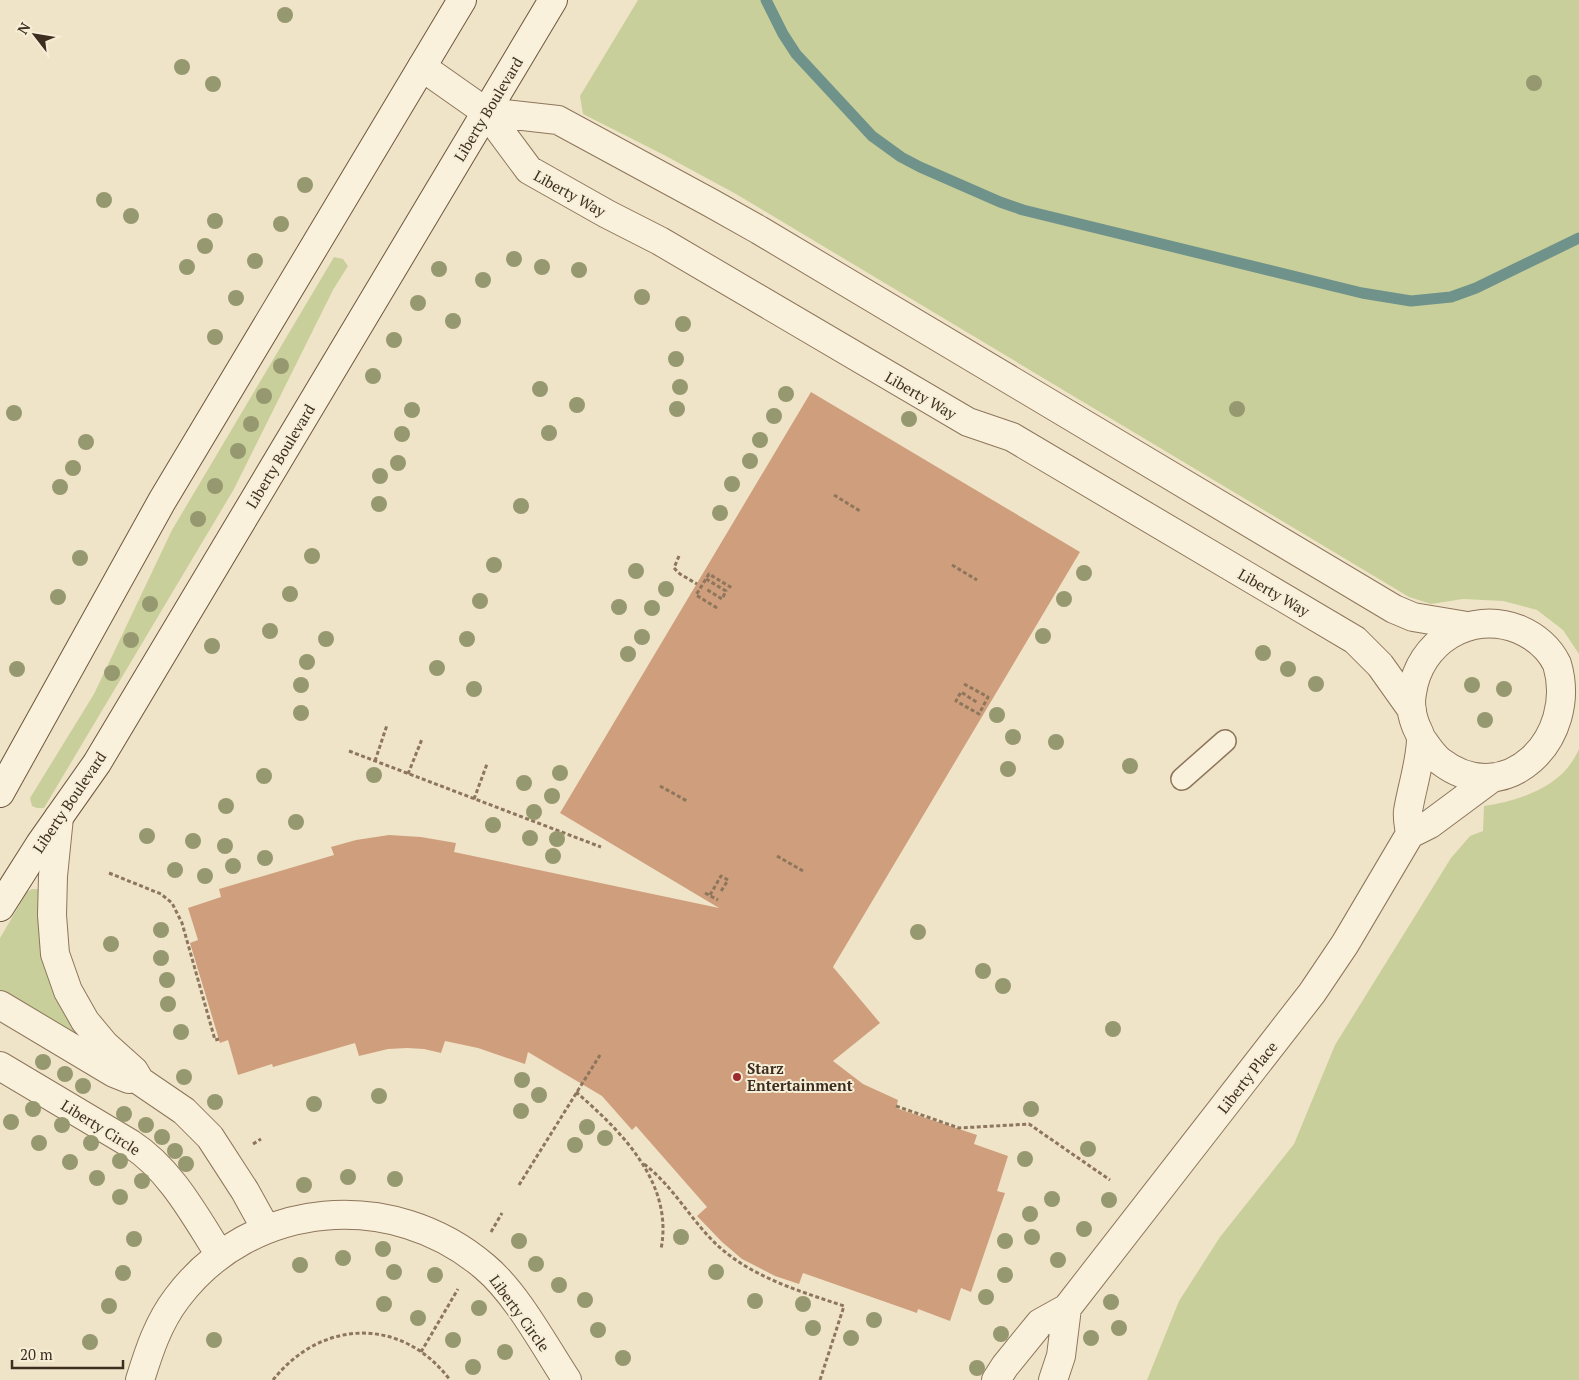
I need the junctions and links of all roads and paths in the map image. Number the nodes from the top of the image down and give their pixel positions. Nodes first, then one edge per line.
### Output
1 (462, 0) edge
2 (553, 0) edge
3 (422, 66) junction
4 (486, 112) junction
5 (834, 495) dead end
6 (860, 510) dead end
7 (679, 556) dead end
8 (952, 565) dead end
9 (706, 579) junction
10 (977, 580) dead end
11 (697, 584) dead end
12 (732, 588) dead end
13 (706, 590) dead end
14 (717, 608) dead end
15 (1467, 626) junction
16 (964, 684) dead end
17 (978, 703) dead end
18 (1412, 710) junction
19 (387, 725) dead end
20 (422, 738) dead end
21 (1421, 738) junction
22 (1225, 742) dead end
23 (349, 751) dead end
24 (374, 761) junction
25 (487, 764) dead end
26 (408, 774) junction
27 (1492, 778) junction
28 (1182, 779) dead end
29 (660, 786) dead end
30 (0, 793) edge
31 (474, 799) junction
32 (687, 801) dead end
33 (60, 817) junction
34 (1410, 834) junction
35 (601, 847) dead end
36 (777, 856) dead end
37 (803, 871) dead end
38 (109, 873) dead end
39 (705, 893) dead end
40 (720, 893) dead end
41 (710, 895) junction
42 (718, 900) dead end
43 (0, 908) edge
44 (0, 1005) edge
45 (219, 1039) dead end
46 (600, 1055) dead end
47 (0, 1066) edge
48 (140, 1081) junction
49 (576, 1092) junction
50 (896, 1106) dead end
51 (644, 1164) junction
52 (1110, 1180) dead end
53 (519, 1185) dead end
54 (502, 1213) dead end
55 (266, 1229) junction
56 (489, 1236) dead end
57 (661, 1249) dead end
58 (220, 1255) junction
59 (460, 1284) dead end
60 (1067, 1308) junction
61 (421, 1352) junction
62 (140, 1380) edge
63 (273, 1380) edge
64 (450, 1380) edge
65 (567, 1380) edge
66 (820, 1380) edge
67 (996, 1380) edge
68 (1053, 1380) edge

1 - 3 street
2 - 4 street, Liberty Boulevard
3 - 4 street
3 - 30 street
4 - 15 street
4 - 18 street, Liberty Way
4 - 33 street, Liberty Boulevard
5 - 6 path
7 - 11 path
8 - 10 path
9 - 12 path
9 - 13 path
9 - 14 path
15 - 18 street
15 - 27 street
16 - 17 path
18 - 21 street
19 - 24 path
20 - 26 path
21 - 27 street
21 - 34 street
22 - 28 lane
23 - 24 path
24 - 26 path
25 - 31 path
26 - 31 path
27 - 34 street
29 - 32 path
31 - 35 path
33 - 43 street, Liberty Boulevard
33 - 48 street
34 - 60 street, Liberty Place
36 - 37 path
38 - 45 path
39 - 41 path
40 - 41 path
41 - 42 path
44 - 48 street
46 - 49 path
47 - 58 street, Liberty Circle
48 - 55 street
49 - 51 path
49 - 53 path
50 - 52 path
51 - 57 path
51 - 66 path
54 - 56 path
55 - 58 street, Liberty Circle
55 - 65 street, Liberty Circle
58 - 62 street, Liberty Circle
59 - 61 path
60 - 67 street, Liberty Place
60 - 68 street
61 - 63 path
61 - 64 path

